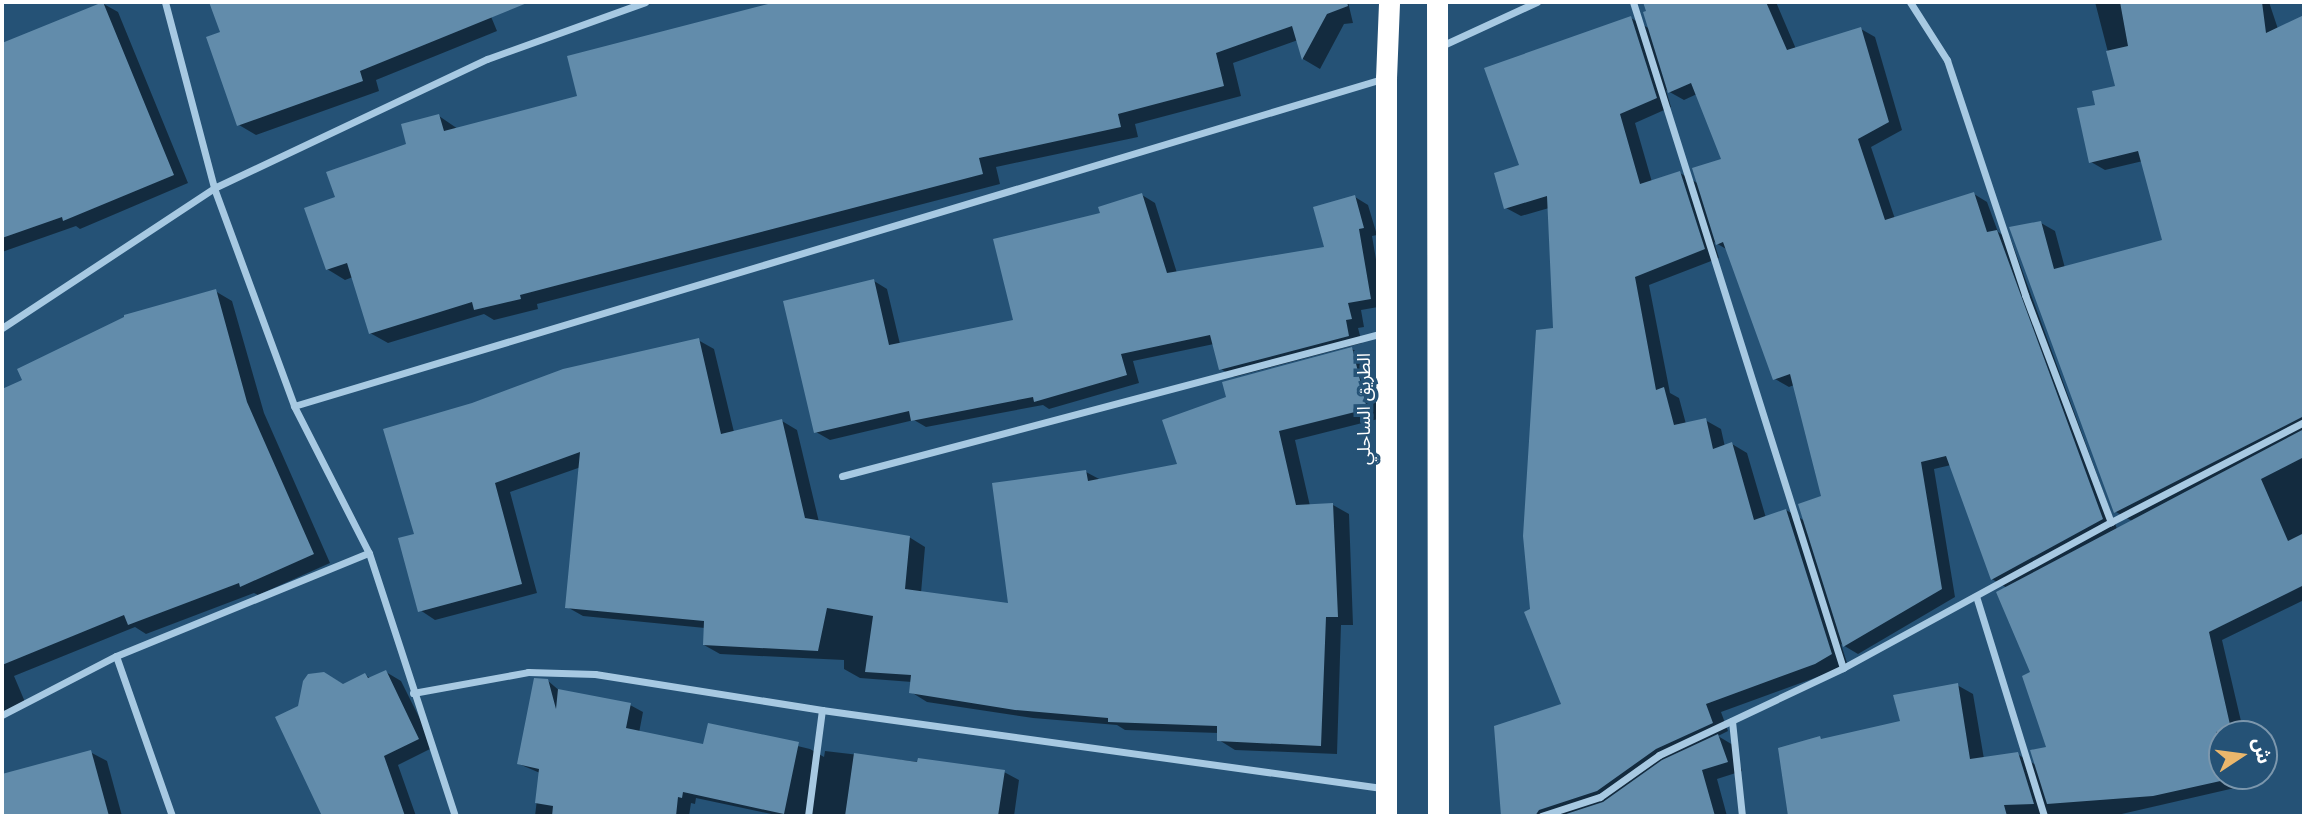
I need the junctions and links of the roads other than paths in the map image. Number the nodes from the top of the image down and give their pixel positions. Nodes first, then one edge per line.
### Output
1 (165, 2) edge
2 (645, 2) edge
3 (1389, 2) edge
4 (1437, 2) edge
5 (1537, 2) edge
6 (1633, 2) edge
7 (1910, 2) edge
8 (1436, 49) junction
9 (1386, 78) junction
10 (214, 188) junction
11 (2, 328) edge
12 (1387, 332) junction
13 (294, 405) junction
14 (2304, 422) edge
15 (842, 476) dead end
16 (2111, 522) junction
17 (369, 553) junction
18 (1976, 596) junction
19 (116, 656) junction
20 (1843, 668) junction
21 (413, 694) junction
22 (822, 710) junction
23 (2, 715) edge
24 (1732, 721) junction
25 (1387, 789) junction
26 (172, 816) edge
27 (455, 816) edge
28 (808, 816) edge
29 (1386, 816) edge
30 (1438, 816) edge
31 (1541, 816) edge
32 (1742, 816) edge
33 (2044, 816) edge

1 - 10 street
2 - 10 street
3 - 9 highway, الطريق الساحلي
4 - 8 highway
5 - 8 street
6 - 20 street
7 - 16 street
8 - 30 highway
9 - 12 highway, الطريق الساحلي
9 - 13 street
10 - 11 street
10 - 13 street
12 - 15 street
12 - 25 highway, الطريق الساحلي
13 - 17 street
14 - 16 street
16 - 18 street
17 - 19 street
17 - 21 street
18 - 20 street
18 - 33 street
19 - 23 street
19 - 26 street
20 - 24 street
21 - 22 street
21 - 27 street
22 - 25 street
22 - 28 street
24 - 31 street
24 - 32 street
25 - 29 highway, الطريق الساحلي

